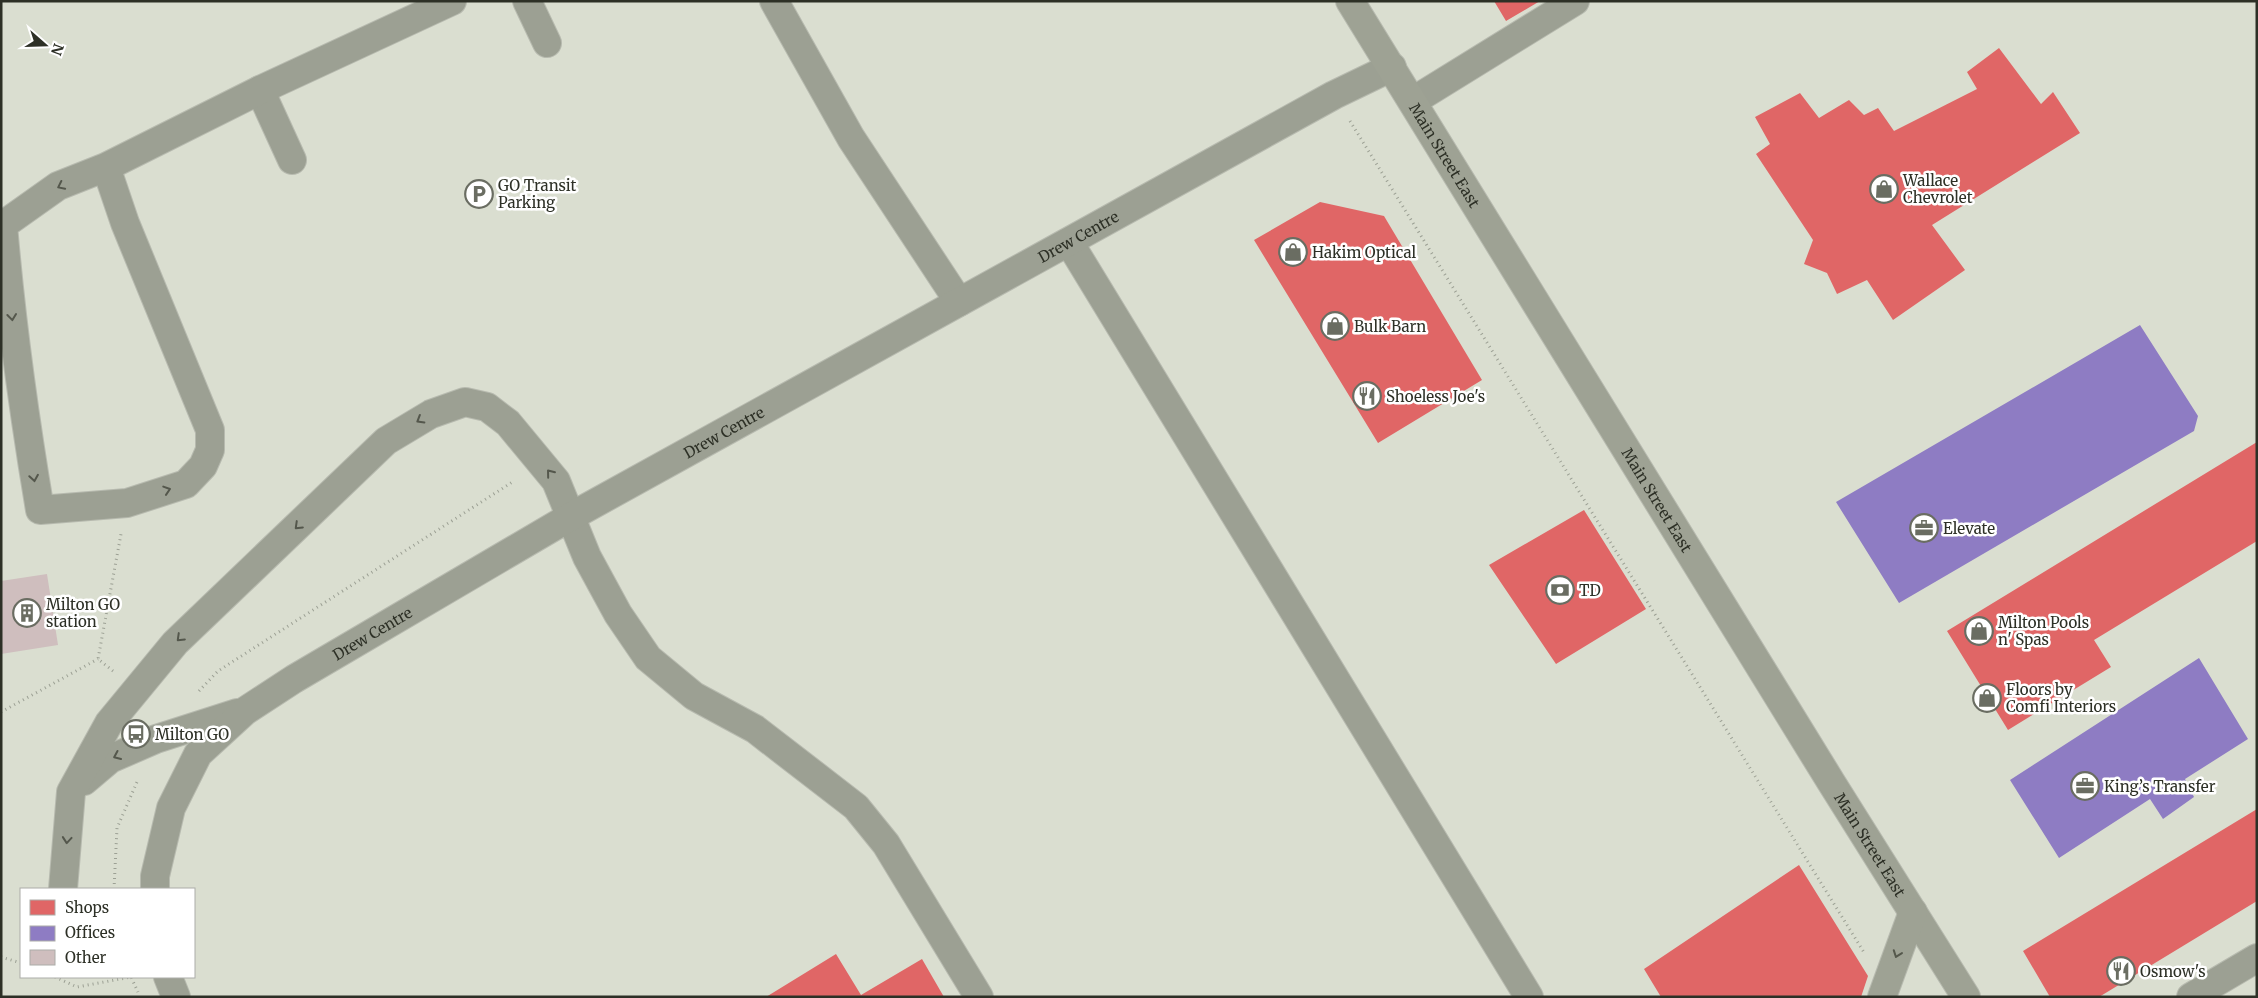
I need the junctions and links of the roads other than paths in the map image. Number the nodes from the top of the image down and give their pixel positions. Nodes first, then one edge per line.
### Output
1 (452, 1) edge
2 (527, 1) edge
3 (774, 1) edge
4 (1350, 1) edge
5 (1576, 1) edge
6 (547, 43) dead end
7 (1392, 67) junction
8 (260, 90) junction
9 (1413, 101) junction
10 (292, 160) dead end
11 (106, 167) junction
12 (1069, 242) junction
13 (960, 302) junction
14 (570, 517) junction
15 (245, 711) junction
16 (71, 792) junction
17 (63, 888) edge
18 (155, 888) edge
19 (1913, 912) junction
20 (2257, 958) edge
21 (168, 978) edge
22 (1883, 992) edge
23 (176, 997) edge
24 (979, 997) edge
25 (1529, 997) edge
26 (1966, 997) edge
27 (2191, 997) edge

1 - 8 street
2 - 6 street
3 - 13 street
4 - 7 main road, Main Street East
5 - 9 street
7 - 9 main road, Main Street East
7 - 12 street, Drew Centre
8 - 10 street
8 - 11 street
9 - 19 main road, Main Street East
11 -> 11 street
12 - 13 street, Drew Centre
12 - 25 street
13 - 14 street, Drew Centre
14 - 15 street, Drew Centre
14 -> 16 street
14 - 24 street
15 -> 16 street
15 - 18 street, Drew Centre
16 -> 17 street
19 -> 22 main road
19 - 26 main road, Main Street East
20 - 27 street
21 - 23 street

